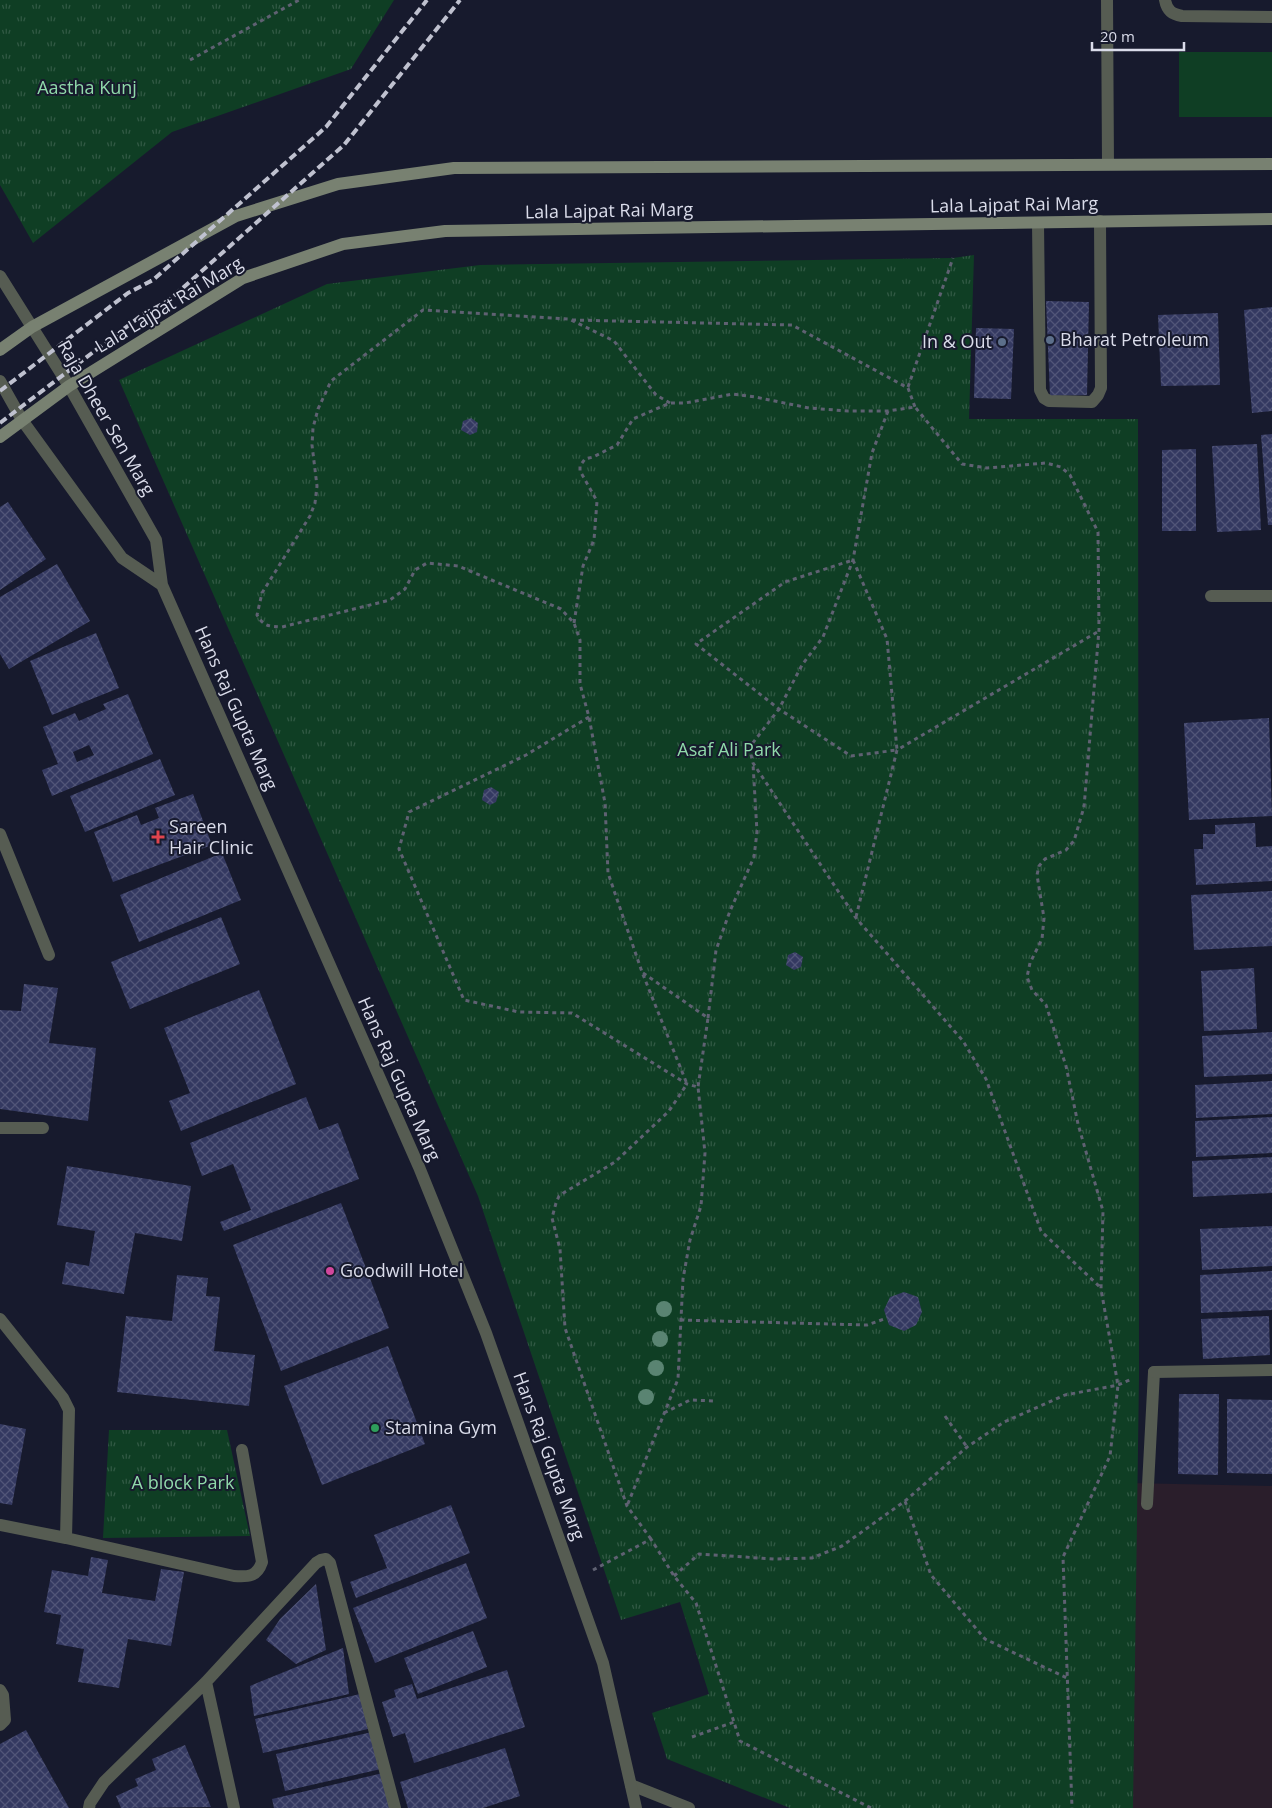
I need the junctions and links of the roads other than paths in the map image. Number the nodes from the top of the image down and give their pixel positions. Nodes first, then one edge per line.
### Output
1 (1107, 0) edge
2 (1165, 0) edge
3 (1272, 17) edge
4 (1108, 164) junction
5 (1272, 164) edge
6 (1272, 219) edge
7 (1038, 222) junction
8 (1100, 222) junction
9 (0, 276) edge
10 (32, 327) junction
11 (0, 350) edge
12 (0, 381) edge
13 (69, 386) junction
14 (22, 420) junction
15 (0, 437) edge
16 (162, 585) junction
17 (1211, 596) dead end
18 (1272, 596) edge
19 (0, 834) edge
20 (49, 955) dead end
21 (0, 1128) edge
22 (43, 1128) dead end
23 (0, 1319) edge
24 (1272, 1370) edge
25 (242, 1450) dead end
26 (1147, 1504) dead end
27 (0, 1525) edge
28 (66, 1538) junction
29 (206, 1682) junction
30 (0, 1690) edge
31 (0, 1726) edge
32 (632, 1785) junction
33 (89, 1808) edge
34 (234, 1808) edge
35 (395, 1808) edge
36 (636, 1808) edge
37 (688, 1808) edge

1 - 4 street
2 - 3 street
4 - 5 main road
4 - 10 main road
6 - 8 main road, Lala Lajpat Rai Marg
7 - 8 main road, Lala Lajpat Rai Marg
7 - 8 street
7 - 13 main road, Lala Lajpat Rai Marg
9 - 10 street, Raja Dheer Sen Marg
10 - 11 main road
10 - 13 street, Raja Dheer Sen Marg
12 - 14 street
13 - 14 main road, Lala Lajpat Rai Marg
13 - 16 street, Raja Dheer Sen Marg
14 - 15 main road, Lala Lajpat Rai Marg
14 - 16 street
16 - 32 street, Hans Raj Gupta Marg
17 - 18 street
19 - 20 street
21 - 22 street
23 - 28 street
24 - 26 street
25 - 28 street
27 - 28 street
29 - 33 street
29 - 34 street
29 - 35 street
30 - 31 street
32 - 36 street, Hans Raj Gupta Marg
32 - 37 street

